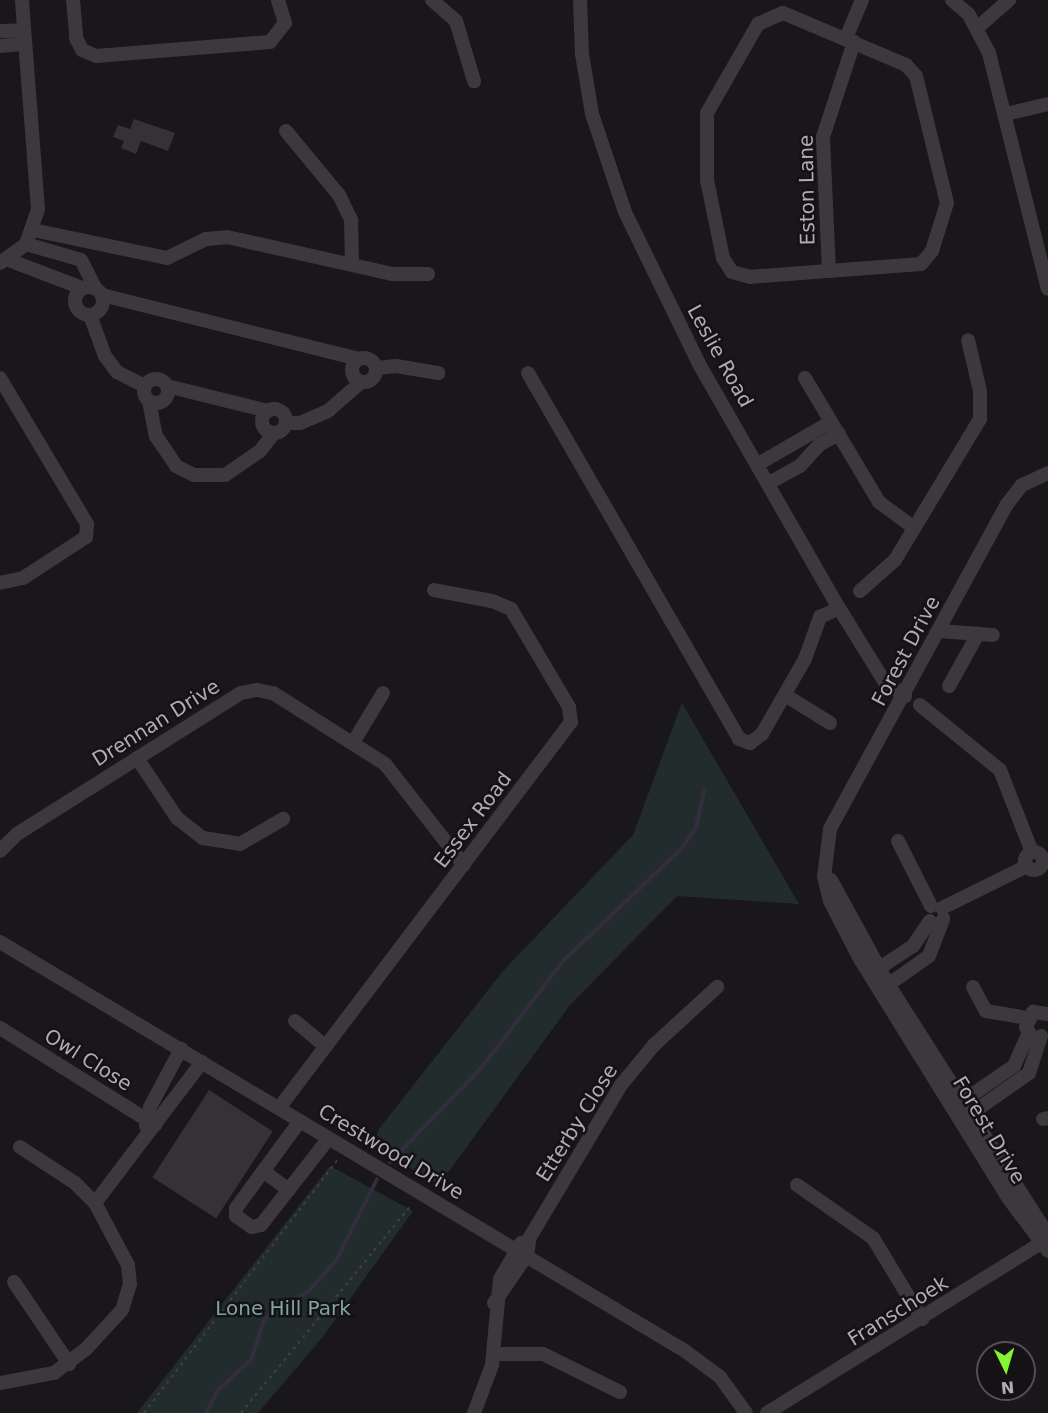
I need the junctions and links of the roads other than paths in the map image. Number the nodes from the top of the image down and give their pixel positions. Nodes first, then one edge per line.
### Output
1 (22, 0) edge
2 (74, 0) edge
3 (278, 0) edge
4 (432, 0) edge
5 (580, 0) edge
6 (862, 0) edge
7 (952, 0) edge
8 (1009, 0) edge
9 (977, 28) junction
10 (0, 31) edge
11 (25, 37) junction
12 (850, 40) junction
13 (0, 46) edge
14 (474, 81) dead end
15 (1048, 104) edge
16 (1006, 114) junction
17 (286, 131) dead end
18 (33, 230) junction
19 (26, 244) junction
20 (60, 253) junction
21 (3, 261) edge
22 (352, 264) junction
23 (829, 271) junction
24 (51, 274) junction
25 (429, 274) dead end
26 (1048, 289) edge
27 (93, 290) junction
28 (90, 315) junction
29 (968, 340) dead end
30 (358, 359) junction
31 (377, 368) junction
32 (438, 373) dead end
33 (528, 373) dead end
34 (0, 378) edge
35 (805, 378) dead end
36 (361, 382) junction
37 (145, 386) junction
38 (166, 386) junction
39 (149, 401) junction
40 (268, 411) junction
41 (286, 423) junction
42 (835, 428) junction
43 (274, 434) junction
44 (758, 464) junction
45 (1048, 472) edge
46 (769, 483) junction
47 (914, 528) junction
48 (0, 583) edge
49 (434, 590) dead end
50 (860, 591) dead end
51 (839, 608) junction
52 (939, 631) junction
53 (978, 634) junction
54 (993, 635) dead end
55 (949, 686) dead end
56 (382, 693) dead end
57 (785, 695) junction
58 (905, 696) junction
59 (920, 705) dead end
60 (830, 723) dead end
61 (354, 741) junction
62 (137, 758) junction
63 (283, 819) dead end
64 (898, 841) dead end
65 (0, 851) edge
66 (1041, 856) edge
67 (464, 865) junction
68 (937, 914) junction
69 (0, 942) edge
70 (875, 971) junction
71 (717, 987) dead end
72 (884, 987) junction
73 (973, 987) dead end
74 (1046, 1010) edge
75 (295, 1021) dead end
76 (0, 1028) edge
77 (1036, 1030) edge
78 (326, 1047) junction
79 (181, 1049) junction
80 (201, 1062) junction
81 (987, 1084) junction
82 (955, 1087) junction
83 (959, 1104) junction
84 (279, 1108) junction
85 (967, 1117) junction
86 (300, 1121) junction
87 (149, 1125) junction
88 (329, 1138) junction
89 (20, 1147) dead end
90 (263, 1171) junction
91 (797, 1185) dead end
92 (289, 1190) junction
93 (95, 1203) junction
94 (530, 1237) junction
95 (1047, 1242) edge
96 (514, 1248) junction
97 (526, 1255) junction
98 (14, 1282) dead end
99 (494, 1303) junction
100 (922, 1320) junction
101 (494, 1354) junction
102 (69, 1364) junction
103 (0, 1383) edge
104 (620, 1392) dead end
105 (474, 1413) edge
106 (746, 1413) edge
107 (767, 1413) edge

1 - 11 street
2 - 3 street
4 - 14 street
5 - 44 street, Leslie Road
6 - 12 street, Eston Lane
7 - 9 street
8 - 9 street
9 - 16 street
10 - 11 street
11 - 13 street
11 - 18 street
12 - 23 street, Eston Lane
12 - 23 street
12 - 23 street
15 - 16 street
16 - 26 street
17 - 22 street
18 - 19 street
18 - 22 street
19 - 20 street
19 - 21 street
20 - 24 street
20 - 27 street
21 - 24 street
22 - 25 street
24 - 27 street
27 - 28 street
27 - 28 street
27 - 30 street
28 - 37 street
29 - 47 street
30 - 31 street
30 - 36 street
31 - 32 street
31 - 36 street
33 - 57 street
34 - 48 street
35 - 42 street
36 - 41 street
37 - 38 street
37 - 39 street
38 - 39 street
38 - 40 street
39 - 43 street
40 - 41 street
40 - 43 street
41 - 43 street
42 - 44 street
42 - 46 street
42 - 47 street
44 - 46 street, Leslie Road
45 - 52 street, Forest Drive
46 - 51 street, Leslie Road
47 - 50 street
49 - 67 street, Essex Road
51 - 57 street
51 - 58 street, Leslie Road
52 - 53 street
52 - 58 street, Forest Drive
53 - 54 street
53 - 55 street
56 - 61 street
57 - 60 street
58 - 70 street, Forest Drive
59 - 66 street
61 - 62 street, Drennan Drive
61 - 67 street, Drennan Drive
62 - 63 street
62 - 65 street, Drennan Drive
64 - 68 street
66 - 68 street
67 - 78 street, Essex Road
68 - 70 street
68 - 72 street
69 - 79 street, Crestwood Drive
70 - 72 street, Forest Drive
71 - 94 street, Etterby Close
72 - 82 street, Forest Drive
72 - 83 street, Forest Drive
73 - 77 street
74 - 77 street
75 - 78 street
76 - 87 street, Owl Close
77 - 81 street
77 - 85 street
78 - 84 street, Essex Road
79 - 80 street, Crestwood Drive
79 - 87 street
80 - 84 street, Crestwood Drive
80 - 87 street
81 - 82 street
81 - 83 street
82 - 83 street, Forest Drive
83 - 85 street, Forest Drive
84 - 86 street, Crestwood Drive
85 - 95 street, Forest Drive
86 - 88 street, Crestwood Drive
86 - 90 street
87 - 93 street
88 - 92 street
88 - 96 street, Crestwood Drive
89 - 93 street
90 - 92 street
90 - 92 street
91 - 100 street
93 - 102 street
94 - 96 street, Etterby Close
94 - 97 street, Etterby Close
95 - 100 street, Franschoek
96 - 97 street, Crestwood Drive
96 - 99 street
97 - 99 street
97 - 106 street, Crestwood Drive
98 - 102 street
99 - 101 street
100 - 107 street, Franschoek
101 - 104 street
101 - 105 street
102 - 103 street

